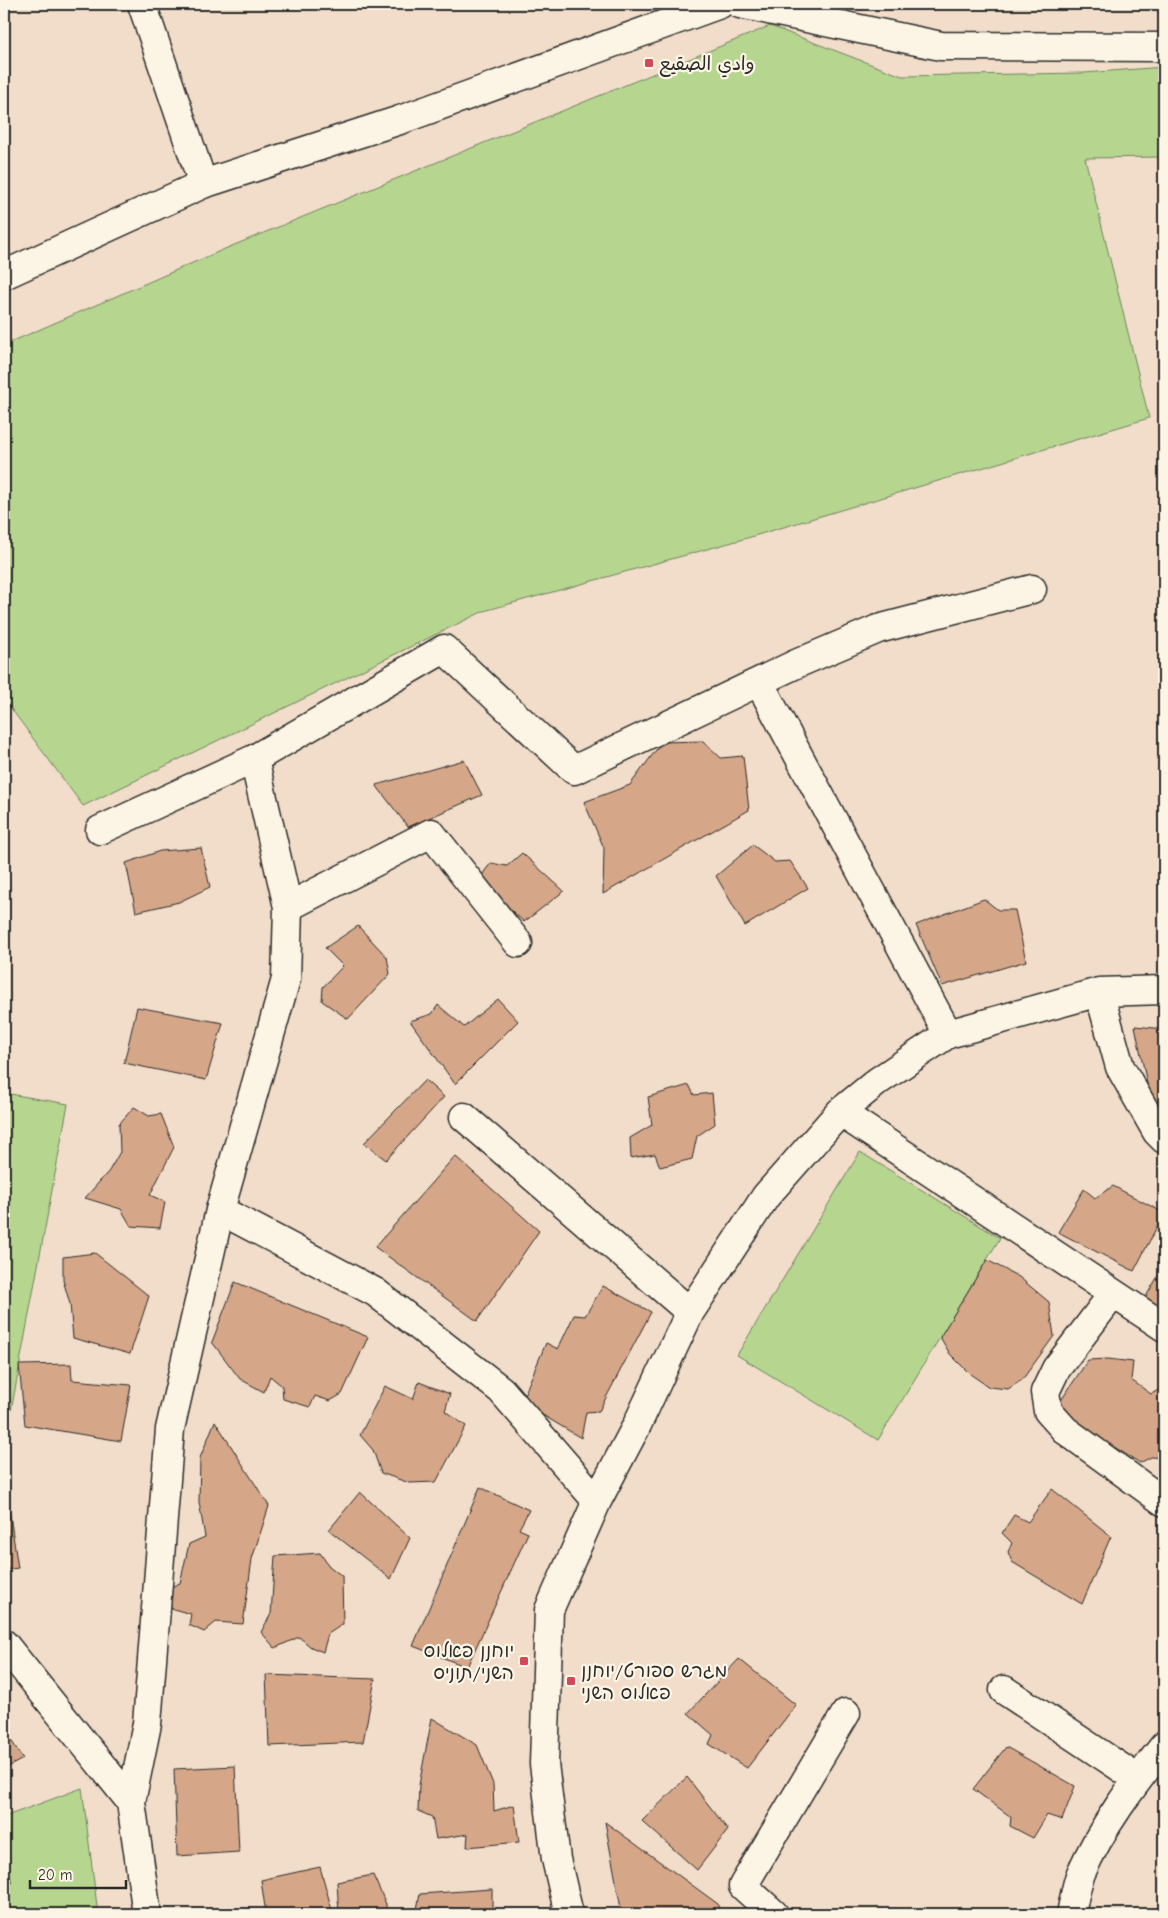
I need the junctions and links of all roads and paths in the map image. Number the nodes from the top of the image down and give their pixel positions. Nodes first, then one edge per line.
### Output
1 (142, 4) edge
2 (720, 4) edge
3 (740, 4) edge
4 (1164, 47) edge
5 (203, 184) junction
6 (4, 275) edge
7 (1032, 590) dead end
8 (759, 682) junction
9 (254, 759) junction
10 (100, 830) dead end
11 (288, 907) junction
12 (518, 943) dead end
13 (1164, 990) edge
14 (1099, 992) junction
15 (948, 1034) junction
16 (840, 1112) junction
17 (464, 1118) dead end
18 (1164, 1139) edge
19 (220, 1210) junction
20 (1113, 1294) junction
21 (690, 1312) junction
22 (1164, 1327) edge
23 (597, 1501) junction
24 (1164, 1502) edge
25 (4, 1644) edge
26 (1004, 1690) dead end
27 (846, 1713) dead end
28 (1164, 1746) edge
29 (1138, 1779) junction
30 (131, 1802) junction
31 (147, 1914) edge
32 (569, 1914) edge
33 (774, 1914) edge
34 (1071, 1914) edge

1 - 5 street
2 - 5 street
3 - 4 street
5 - 6 street
7 - 8 street
8 - 9 street
8 - 15 street
9 - 10 street
9 - 11 street
11 - 12 street
11 - 19 street
13 - 14 street
14 - 15 street
14 - 18 street
15 - 16 street
16 - 20 street
16 - 21 street
17 - 21 street
19 - 23 street
19 - 30 street
20 - 22 street
20 - 24 street
21 - 23 street
23 - 32 street
25 - 30 street
26 - 29 street
27 - 33 street
28 - 29 street
29 - 34 street
30 - 31 street

